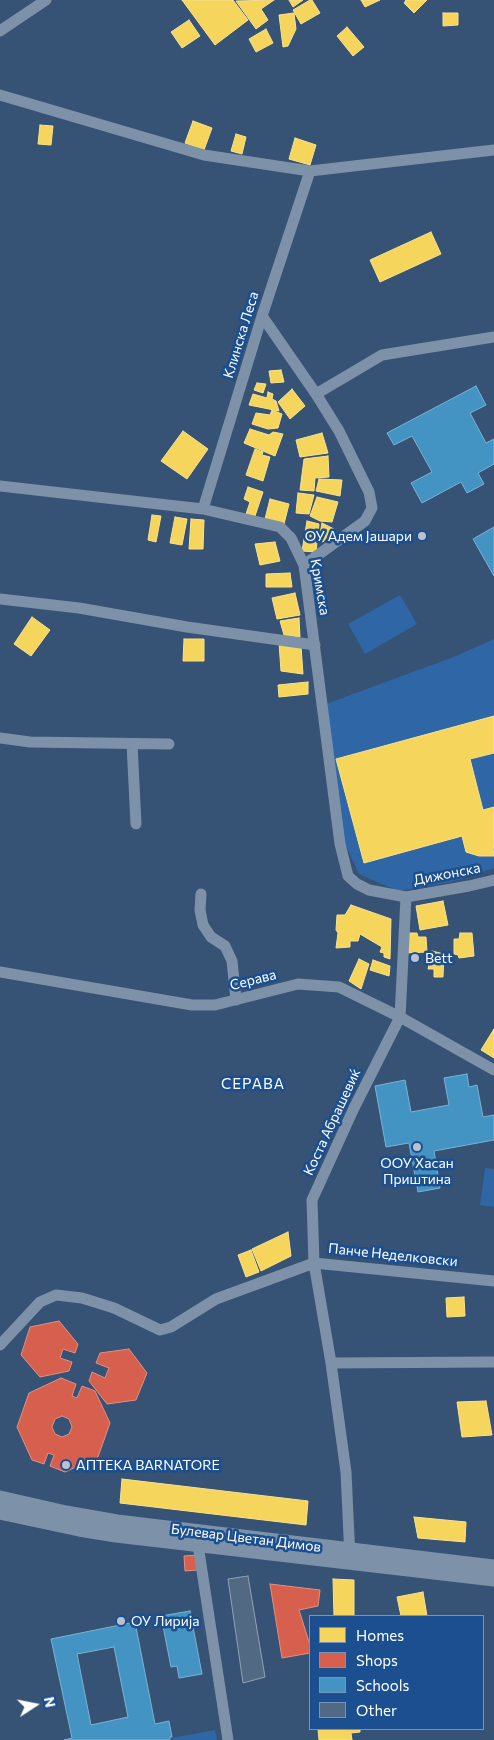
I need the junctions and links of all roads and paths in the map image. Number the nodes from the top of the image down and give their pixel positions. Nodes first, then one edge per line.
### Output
1 (46, 0) edge
2 (0, 31) edge
3 (0, 95) edge
4 (494, 150) edge
5 (310, 171) junction
6 (262, 316) junction
7 (494, 337) edge
8 (316, 394) junction
9 (0, 486) edge
10 (203, 509) junction
11 (304, 565) junction
12 (0, 598) edge
13 (315, 645) junction
14 (0, 738) edge
15 (132, 744) junction
16 (169, 744) dead end
17 (136, 824) dead end
18 (494, 880) edge
19 (201, 894) dead end
20 (406, 897) junction
21 (0, 972) edge
22 (236, 1000) junction
23 (400, 1017) junction
24 (494, 1070) edge
25 (314, 1263) junction
26 (494, 1280) edge
27 (0, 1344) edge
28 (494, 1362) edge
29 (331, 1363) junction
30 (0, 1498) edge
31 (0, 1512) edge
32 (198, 1544) junction
33 (350, 1556) junction
34 (494, 1567) edge
35 (494, 1579) edge
36 (228, 1740) edge

1 - 2 street
3 - 5 street
4 - 5 street
5 - 6 street, Клинска Леса
6 - 8 street
6 - 10 street, Клинска Леса
7 - 8 street
8 - 11 street
9 - 10 street, Кримска
10 - 11 street, Кримска
11 - 13 street, Кримска
12 - 13 street
13 - 20 street, Кримска
14 - 15 street
15 - 16 street
15 - 17 street
18 - 20 street, Дижонска
19 - 22 street
20 - 23 street, Коста Абрашевиќ
21 - 22 street, Серава
22 - 23 street, Серава
23 - 24 street, Серава
23 - 25 street, Коста Абрашевиќ
25 - 26 street, Панче Неделковски
25 - 27 street, Панче Неделковски
25 - 29 street, Коста Абрашевиќ
28 - 29 street
29 - 33 street, Коста Абрашевиќ
30 - 33 street, Булевар Цветан Димов
31 - 32 street, Булевар Цветан Димов
32 - 33 street, Булевар Цветан Димов
32 - 36 street
33 - 34 street, Булевар Цветан Димов
33 - 35 street, Булевар Цветан Димов

